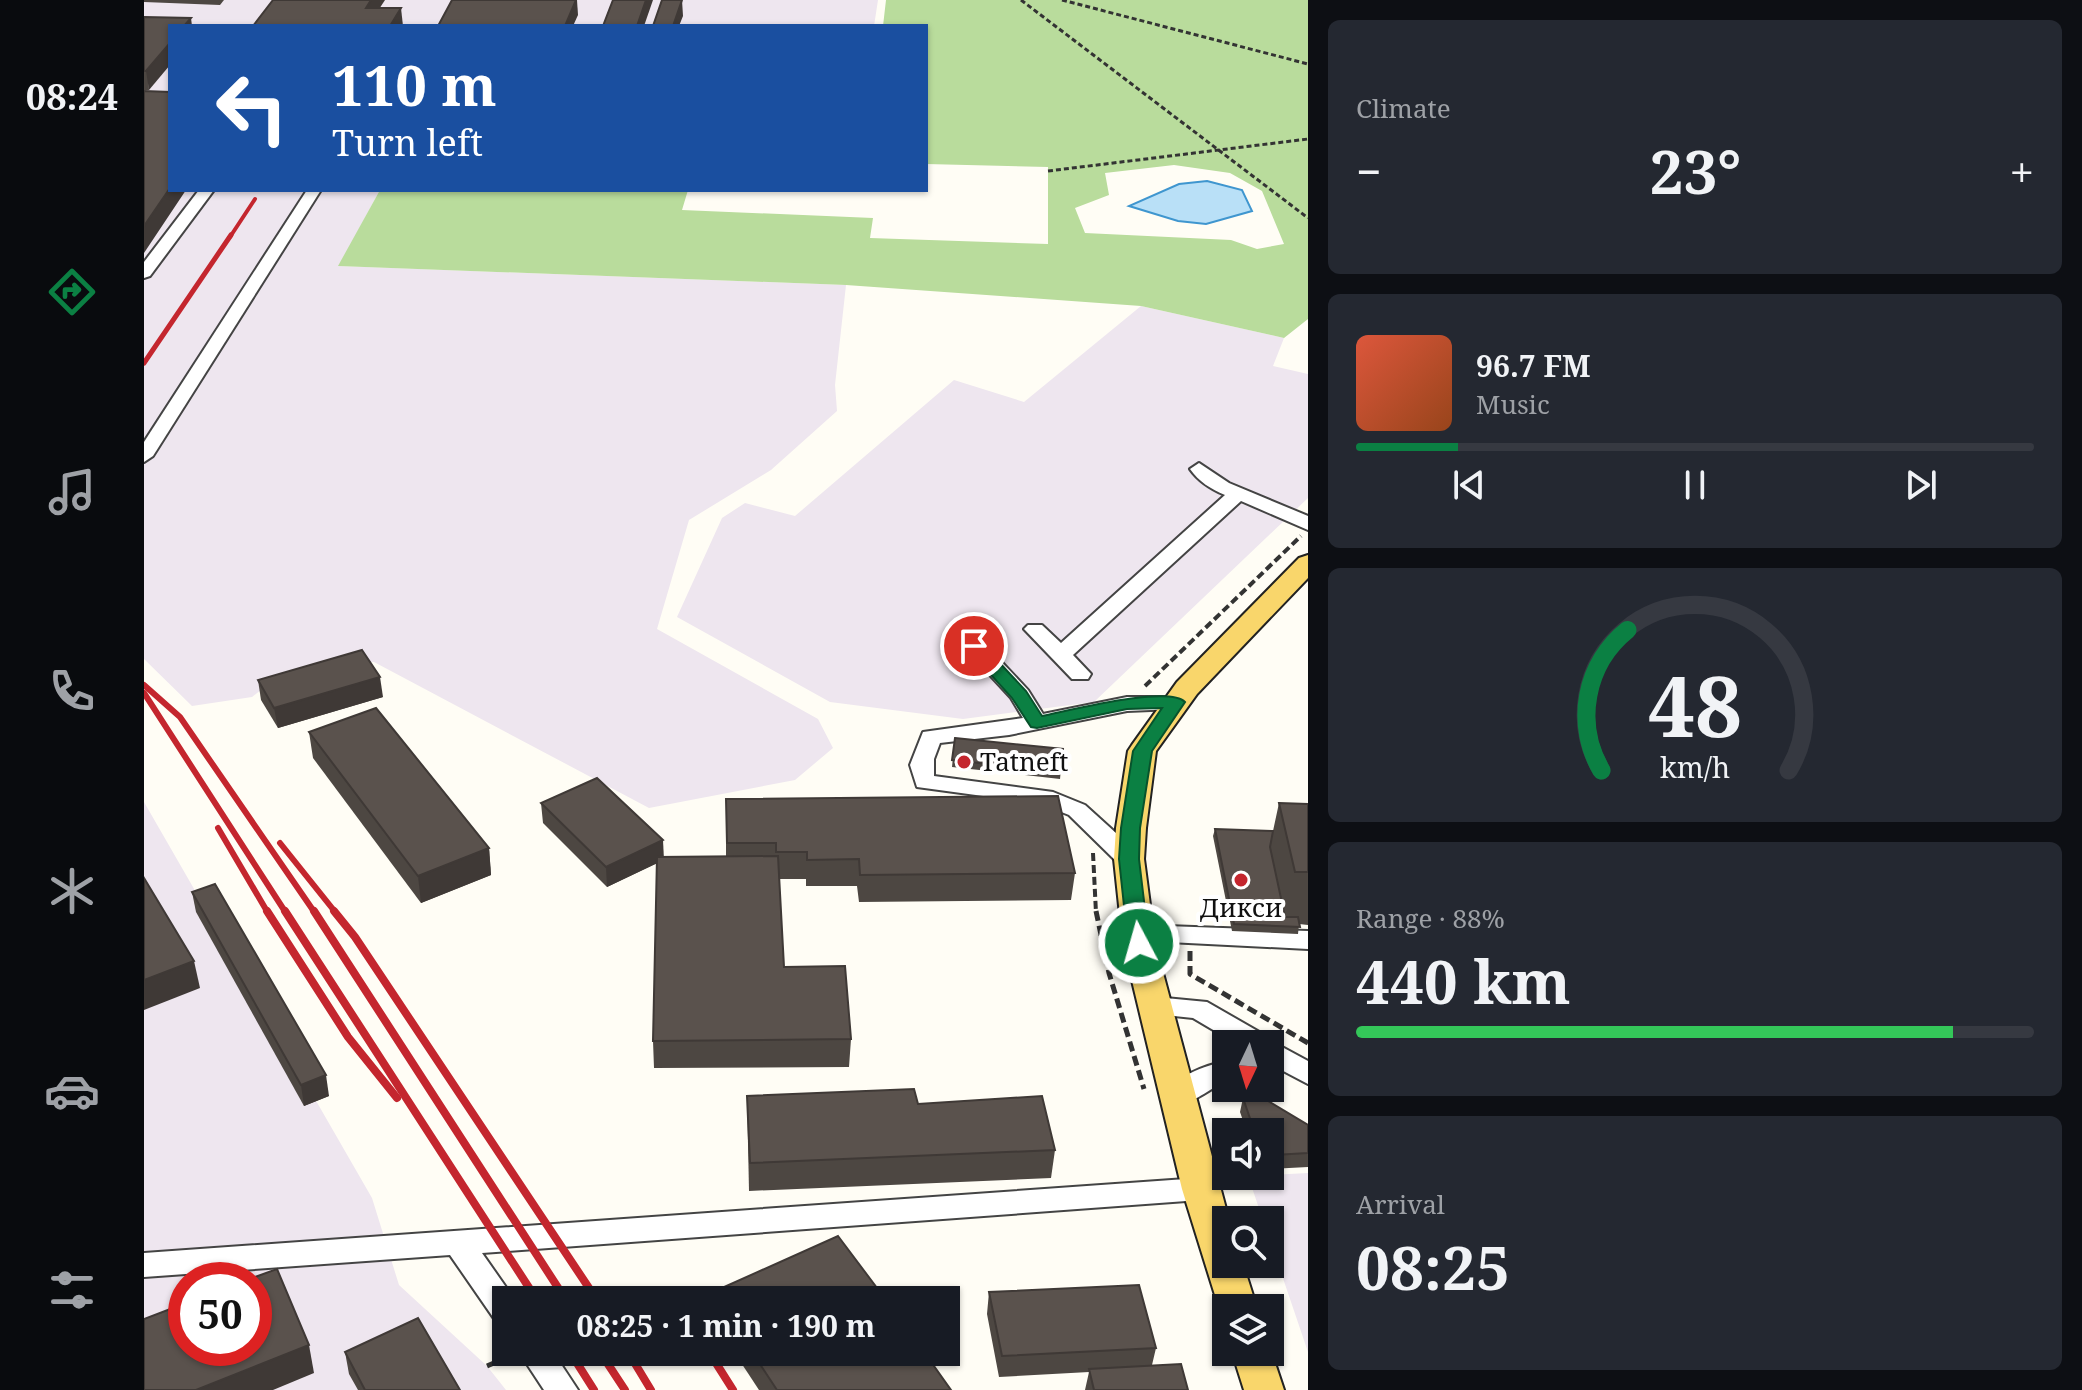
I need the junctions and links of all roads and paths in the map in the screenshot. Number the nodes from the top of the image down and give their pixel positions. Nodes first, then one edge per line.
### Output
1 (1021, 0) edge
2 (1062, 0) edge
3 (1308, 64) edge
4 (1308, 139) edge
5 (1222, 150) junction
6 (1048, 171) dead end
7 (205, 192) edge
8 (313, 192) edge
9 (1308, 218) edge
10 (144, 273) edge
11 (144, 456) edge
12 (1199, 469) dead end
13 (1238, 494) junction
14 (1308, 526) edge
15 (1304, 574) edge
16 (1035, 629) dead end
17 (974, 646) dead end
18 (1061, 654) junction
19 (1080, 674) dead end
20 (1175, 702) junction
21 (1127, 704) junction
22 (1037, 723) junction
23 (1094, 823) junction
24 (1129, 859) junction
25 (1138, 934) junction
26 (1308, 940) edge
27 (1191, 945) dead end
28 (1155, 1006) junction
29 (1235, 1030) edge
30 (1308, 1043) edge
31 (1212, 1076) edge
32 (1160, 1093) junction
33 (1200, 1189) junction
34 (458, 1243) junction
35 (144, 1265) edge
36 (492, 1291) edge
37 (1234, 1294) edge
38 (492, 1364) edge
39 (487, 1366) dead end
40 (545, 1366) edge
41 (1256, 1366) edge
42 (562, 1390) edge
43 (1264, 1390) edge

1 - 5 path
2 - 3 path
4 - 5 path
5 - 6 path
5 - 9 path
7 - 10 street
8 - 11 street
12 - 13 street
13 - 14 street
13 - 18 street
14 - 21 path
15 - 20 main road
16 - 18 street
17 - 22 street
18 - 19 street
20 - 21 street
20 - 24 main road
21 - 22 street
22 - 23 street
23 - 24 street
23 - 32 path
24 - 25 main road
25 - 26 street
25 - 28 main road
27 - 30 path
28 - 29 street
28 - 32 main road
31 - 32 street
32 - 33 main road
33 - 34 street
33 - 37 main road
34 - 35 street
34 - 36 street
38 - 39 path
40 - 42 street
41 - 43 main road

